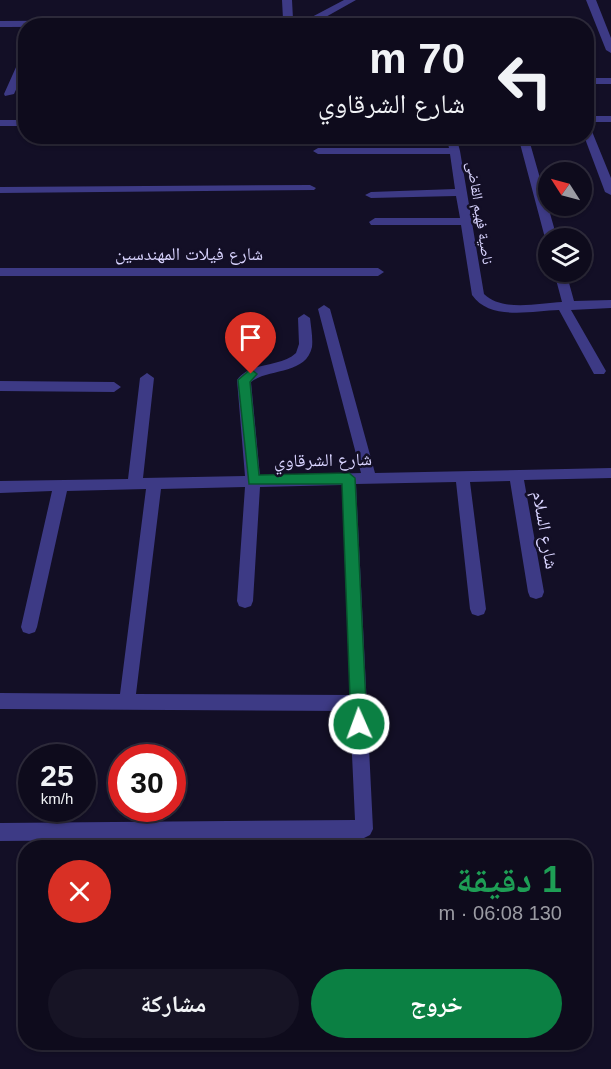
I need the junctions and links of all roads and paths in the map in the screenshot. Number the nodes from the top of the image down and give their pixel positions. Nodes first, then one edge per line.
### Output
1 (287, 0) edge
2 (351, 0) edge
3 (591, 0) edge
4 (288, 18) edge
5 (321, 18) edge
6 (0, 24) edge
7 (18, 24) edge
8 (611, 50) edge
9 (18, 74) edge
10 (594, 81) edge
11 (611, 81) edge
12 (9, 94) dead end
13 (594, 119) edge
14 (611, 119) edge
15 (0, 123) edge
16 (18, 123) edge
17 (453, 144) edge
18 (525, 144) edge
19 (592, 144) edge
20 (455, 151) junction
21 (318, 152) dead end
22 (310, 188) dead end
23 (0, 190) edge
24 (461, 192) junction
25 (611, 192) edge
26 (371, 195) dead end
27 (466, 221) junction
28 (375, 222) dead end
29 (548, 228) edge
30 (0, 272) edge
31 (378, 272) dead end
32 (562, 282) edge
33 (611, 304) edge
34 (566, 306) junction
35 (324, 309) dead end
36 (304, 318) dead end
37 (598, 370) dead end
38 (147, 378) dead end
39 (0, 386) edge
40 (114, 387) dead end
41 (516, 475) junction
42 (610, 475) edge
43 (462, 476) junction
44 (349, 478) junction
45 (369, 478) junction
46 (253, 481) junction
47 (135, 483) junction
48 (154, 483) junction
49 (60, 485) junction
50 (0, 487) edge
51 (536, 592) dead end
52 (245, 601) dead end
53 (478, 609) dead end
54 (29, 627) dead end
55 (0, 701) edge
56 (127, 702) junction
57 (358, 703) junction
58 (0, 832) edge

1 - 4 street
2 - 5 street
3 - 8 street
6 - 7 street
9 - 12 street
10 - 11 street
13 - 14 street
15 - 16 street
17 - 20 street, ناصية فهيم القاضى
18 - 29 street
19 - 25 street
20 - 21 street
20 - 24 street, ناصية فهيم القاضى
22 - 23 street
24 - 26 street
24 - 27 street, ناصية فهيم القاضى
27 - 28 street
27 - 34 street, ناصية فهيم القاضى
30 - 31 street, شارع فيلات المهندسين
32 - 34 street
33 - 34 street
34 - 37 street
35 - 45 street
36 - 46 street
38 - 47 street
39 - 40 street
41 - 42 street, شارع الشرقاوي
41 - 43 street, شارع الشرقاوي
41 - 51 street, شارع السلام
43 - 45 street, شارع الشرقاوي
43 - 53 street
44 - 45 street, شارع الشرقاوي
44 - 46 street, شارع الشرقاوي
44 - 57 street
46 - 48 street, شارع الشرقاوي
46 - 52 street
47 - 48 street, شارع الشرقاوي
47 - 49 street, شارع الشرقاوي
48 - 56 street
49 - 50 street, شارع الشرقاوي
49 - 54 street
55 - 56 street
56 - 57 street
57 - 58 street

